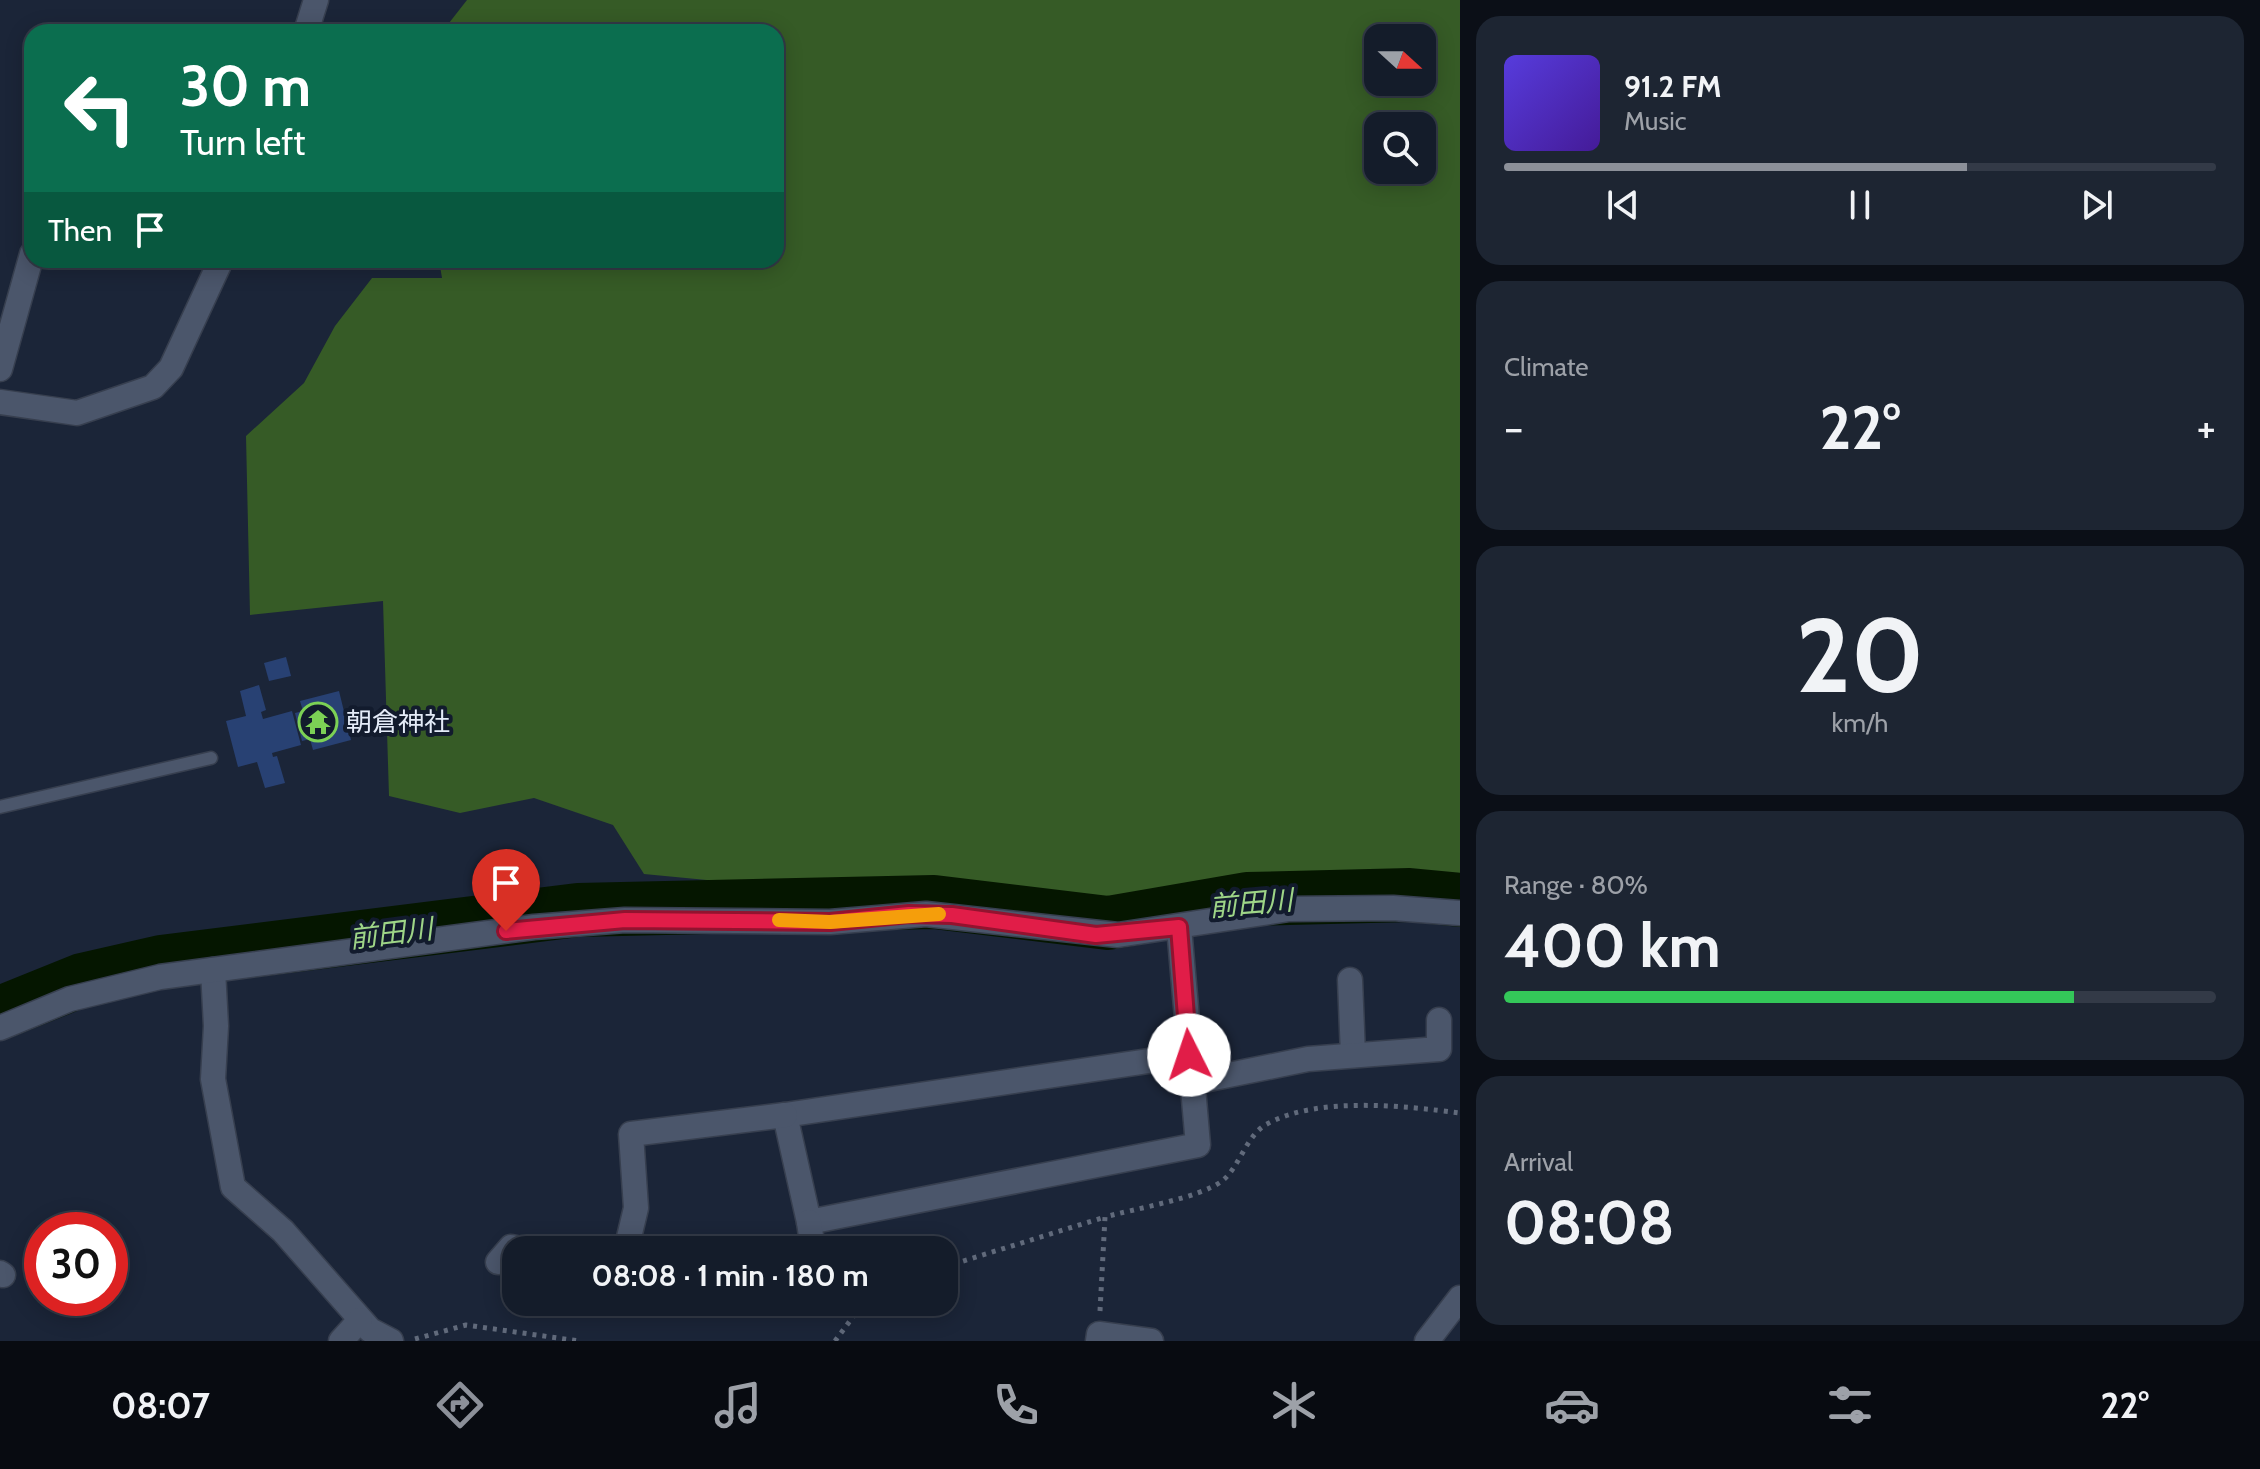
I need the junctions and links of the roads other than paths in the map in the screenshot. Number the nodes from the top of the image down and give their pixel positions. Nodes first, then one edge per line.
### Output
1 (316, 0) edge
2 (308, 24) edge
3 (28, 268) edge
4 (217, 268) edge
5 (0, 369) edge
6 (0, 402) edge
7 (211, 758) dead end
8 (0, 807) edge
9 (1460, 913) edge
10 (1179, 927) junction
11 (213, 970) junction
12 (1350, 980) dead end
13 (1439, 1020) dead end
14 (0, 1028) edge
15 (1189, 1055) junction
16 (1353, 1055) junction
17 (1194, 1082) junction
18 (785, 1115) junction
19 (809, 1222) junction
20 (629, 1236) edge
21 (811, 1236) edge
22 (502, 1257) edge
23 (498, 1262) dead end
24 (1460, 1298) edge
25 (370, 1333) edge
26 (1099, 1338) edge
27 (341, 1341) edge
28 (1151, 1341) edge
29 (1427, 1341) edge

1 - 2 street
3 - 5 street
4 - 6 street
7 - 8 lane
9 - 10 street
10 - 11 street
10 - 15 street
11 - 14 street
11 - 25 street
12 - 16 street
13 - 16 street
15 - 17 street
15 - 18 street
16 - 17 street
17 - 19 street
18 - 19 street
18 - 20 street
19 - 21 street
22 - 23 street
24 - 29 street
25 - 27 street
26 - 28 street

